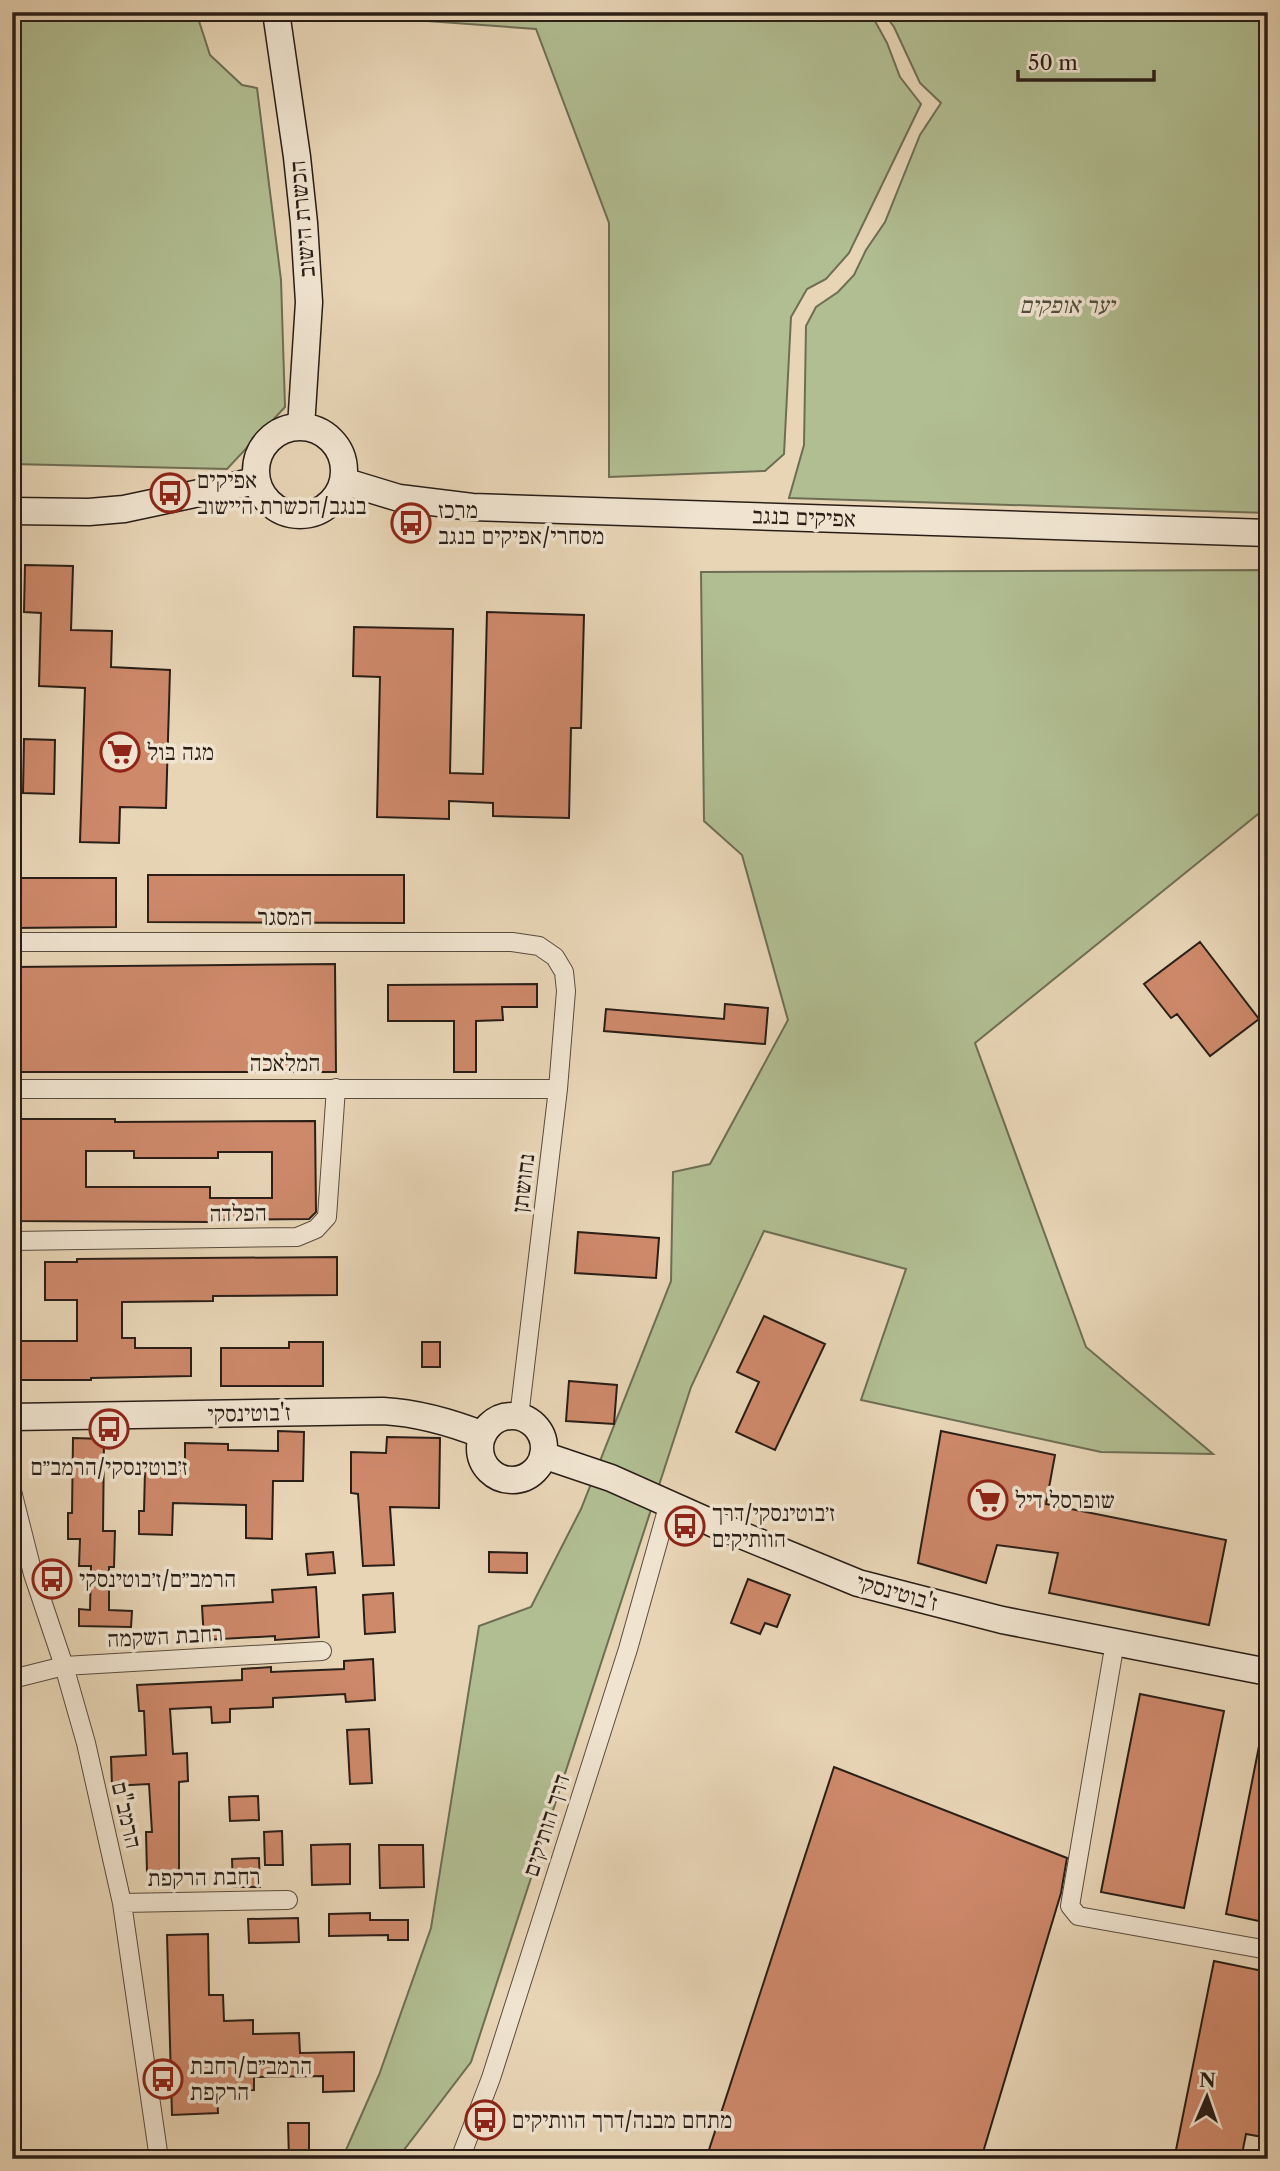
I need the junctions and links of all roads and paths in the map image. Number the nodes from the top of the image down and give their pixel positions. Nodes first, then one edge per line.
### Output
1 (276, 12) edge
2 (301, 426) junction
3 (256, 481) junction
4 (343, 481) junction
5 (12, 511) edge
6 (1268, 533) edge
7 (12, 942) edge
8 (555, 957) joint
9 (336, 1088) junction
10 (12, 1089) edge
11 (558, 1089) junction
12 (12, 1241) edge
13 (12, 1417) edge
14 (519, 1417) junction
15 (483, 1435) junction
16 (543, 1455) junction
17 (12, 1491) edge
18 (669, 1503) junction
19 (1115, 1642) junction
20 (322, 1651) dead end
21 (64, 1666) junction
22 (1268, 1672) edge
23 (12, 1679) edge
24 (288, 1900) dead end
25 (122, 1903) junction
26 (1268, 1950) edge
27 (159, 2159) edge
28 (460, 2159) edge

1 - 2 street, הכשרת הישוב
2 - 3 street
2 - 4 street
3 - 4 street
3 - 5 street
4 - 6 street, אפיקים בנגב
7 - 8 street, המסגר
8 - 11 street, נחושתן
9 - 10 street, המלאכה
9 - 11 street, המלאכה
9 - 12 street, הפלדה
11 - 14 street, נחושתן
13 - 15 street, ז'בוטינסקי
14 - 15 street
14 - 16 street
15 - 16 street
16 - 18 street, ז'בוטינסקי
17 - 21 street, הרמב"ם
18 - 19 street, ז'בוטינסקי
18 - 28 street, דרך הותיקים
19 - 22 street, ז'בוטינסקי
19 - 26 street
20 - 21 street, רחבת השקמה
21 - 23 street, רחבת השקמה
21 - 25 street, הרמב"ם
24 - 25 street, רחבת הרקפת
25 - 27 street, הרמב"ם

